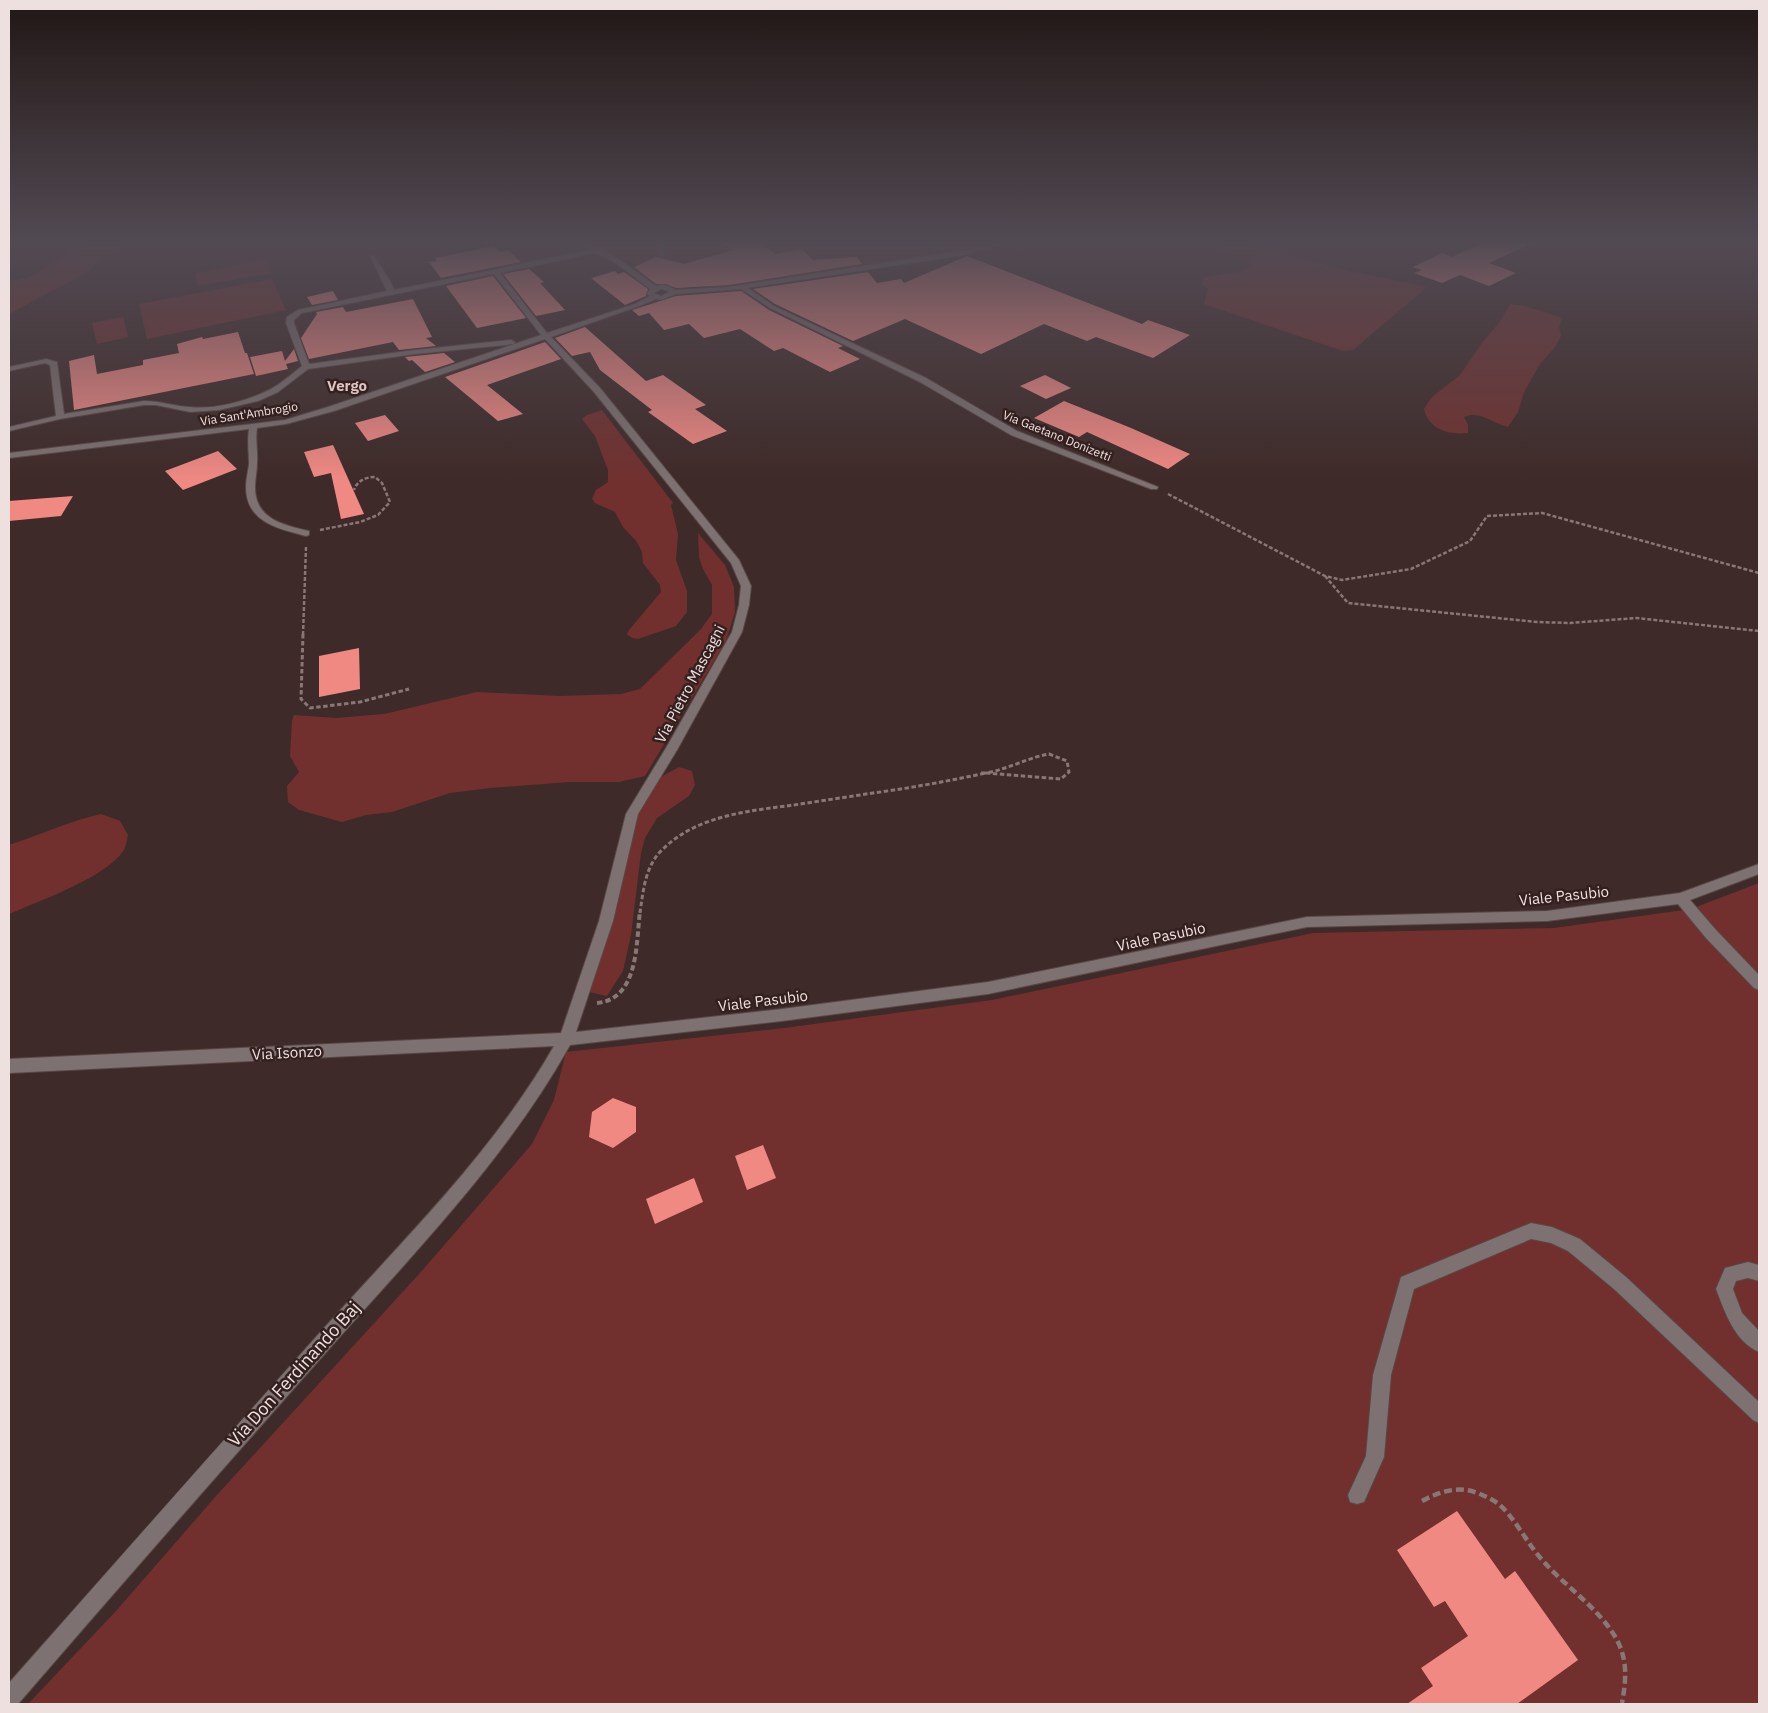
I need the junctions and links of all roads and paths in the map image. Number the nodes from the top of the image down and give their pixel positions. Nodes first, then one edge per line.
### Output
1 (290, 323) edge
2 (536, 323) edge
3 (581, 323) edge
4 (806, 323) edge
5 (545, 335) junction
6 (524, 343) junction
7 (306, 367) junction
8 (9, 368) edge
9 (60, 417) junction
10 (253, 427) junction
11 (9, 429) edge
12 (9, 456) edge
13 (1154, 487) joint
14 (354, 490) dead end
15 (306, 533) junction
16 (1759, 573) edge
17 (1324, 576) junction
18 (1759, 631) edge
19 (410, 689) dead end
20 (981, 773) junction
21 (1759, 869) edge
22 (1681, 898) junction
23 (1759, 984) edge
24 (577, 1007) junction
25 (566, 1039) junction
26 (9, 1066) edge
27 (1759, 1274) edge
28 (1759, 1342) edge
29 (1759, 1414) edge
30 (1357, 1495) dead end
31 (1422, 1501) dead end
32 (9, 1699) edge
33 (1622, 1703) edge

1 - 7 street
2 - 5 street, Via Pietro Mascagni
3 - 5 street, Via Sant'Ambrogio
4 - 13 street, Via Gaetano Donizetti
5 - 6 street, Via Sant'Ambrogio
5 - 24 street, Via Pietro Mascagni
6 - 7 street
6 - 10 street, Via Sant'Ambrogio
7 - 9 street
8 - 9 street
9 - 11 street
10 - 12 street, Via Sant'Ambrogio
10 - 15 street
13 - 17 path
14 - 15 path
15 - 19 path
16 - 17 path
17 - 18 path
20 - 20 path
20 - 24 path
21 - 22 street, Viale Pasubio
22 - 23 street
22 - 25 street, Viale Pasubio
24 - 25 street, Via Pietro Mascagni
25 - 26 street, Via Isonzo
25 - 32 street, Via Don Ferdinando Baj
27 - 28 street
29 - 30 street
31 - 33 path

